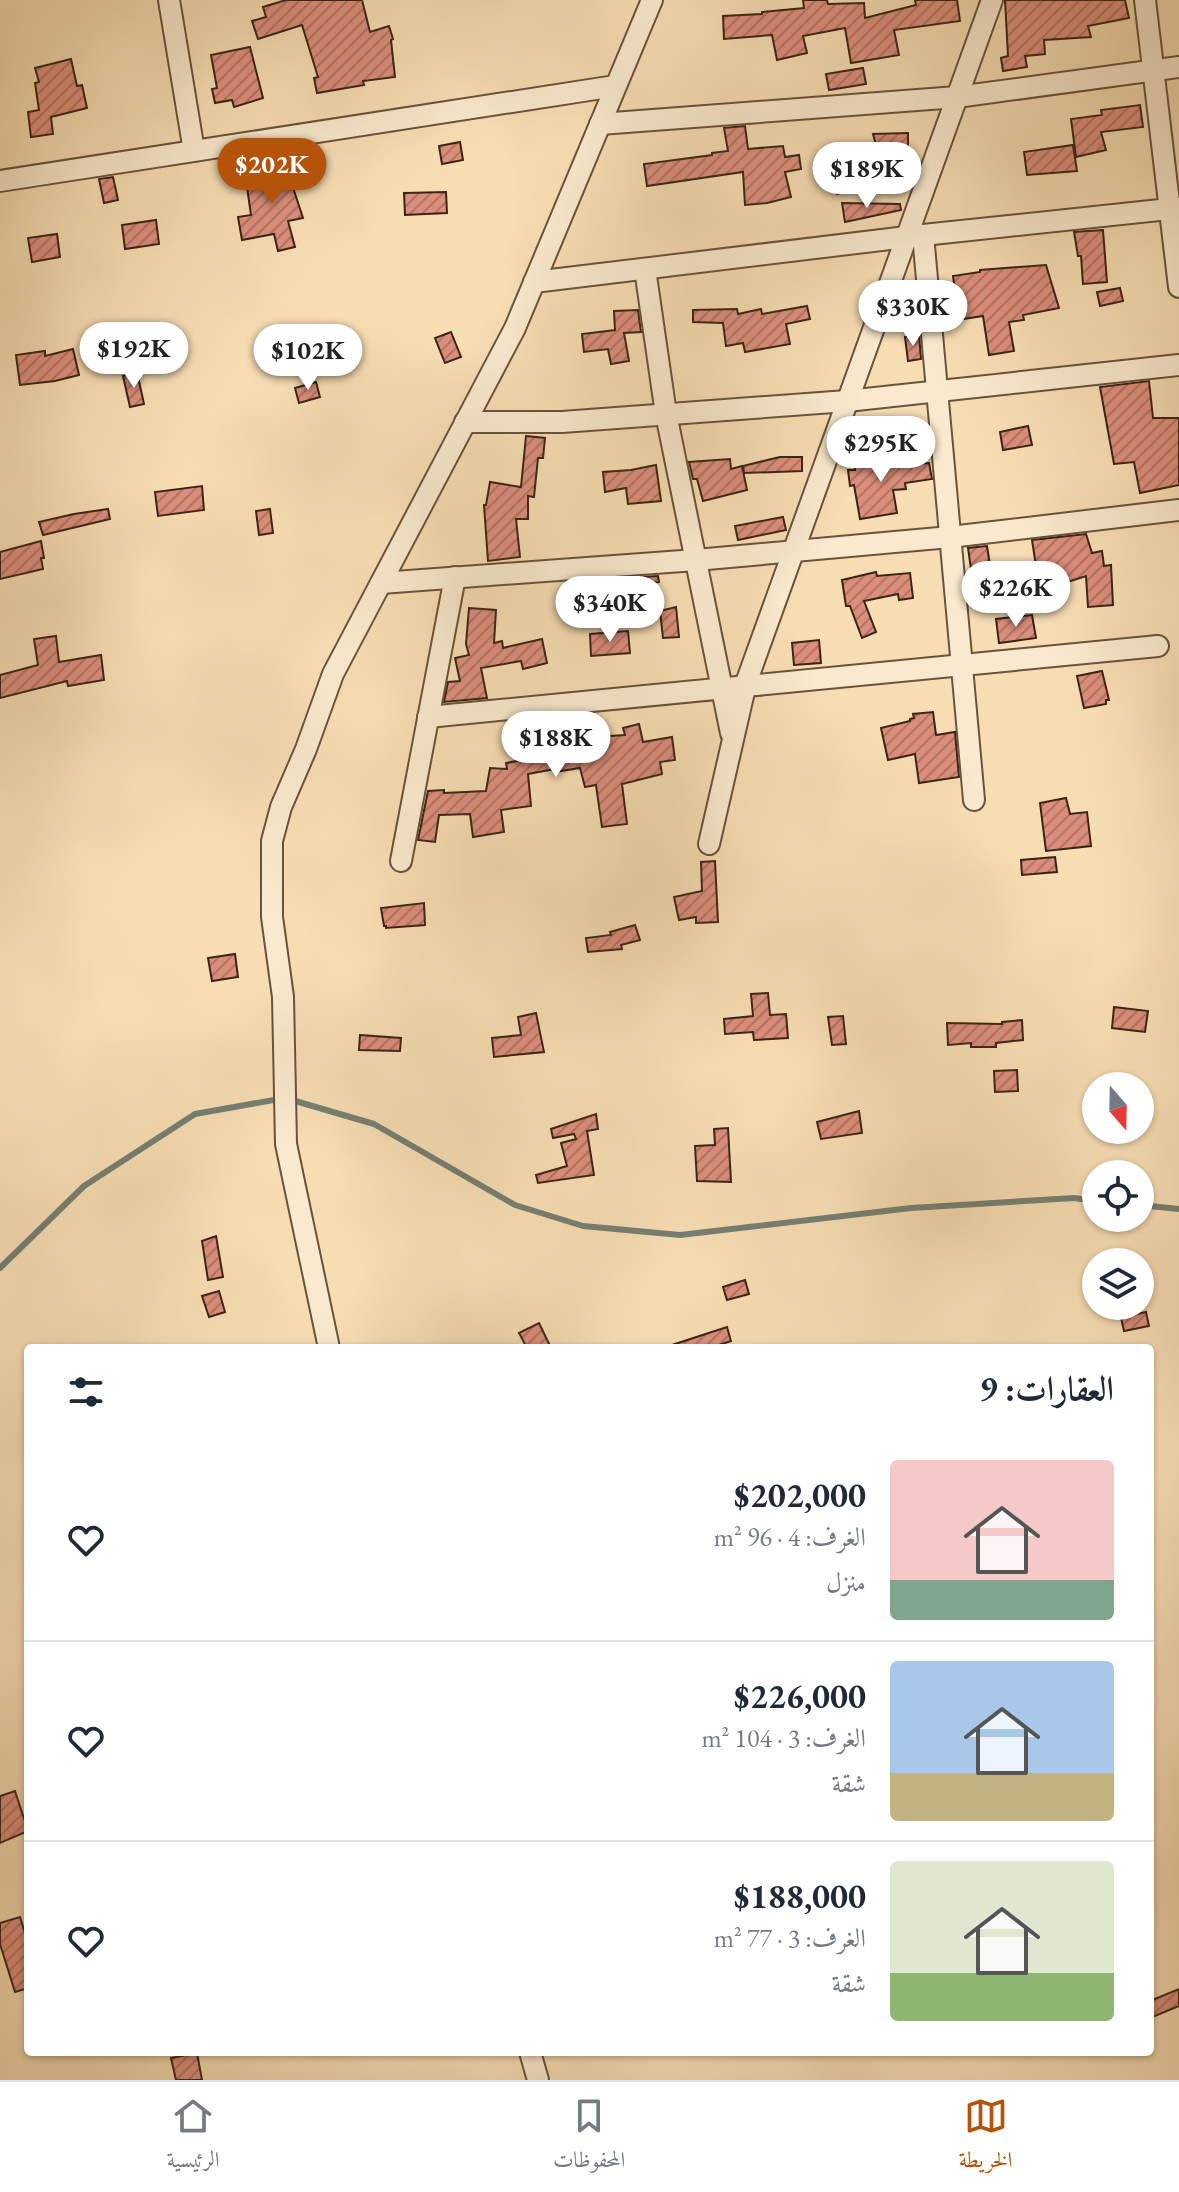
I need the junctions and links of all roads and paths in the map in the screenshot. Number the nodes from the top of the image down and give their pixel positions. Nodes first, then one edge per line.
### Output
1 (169, 0) edge
2 (652, 0) edge
3 (992, 0) edge
4 (1145, 0) edge
5 (1179, 67) edge
6 (1153, 70) junction
7 (615, 86) junction
8 (957, 97) junction
9 (600, 124) junction
10 (194, 151) junction
11 (0, 181) edge
12 (1174, 208) edge
13 (914, 236) junction
14 (645, 269) junction
15 (534, 282) junction
16 (1179, 287) edge
17 (1179, 365) edge
18 (937, 391) junction
19 (847, 401) junction
20 (666, 414) junction
21 (465, 422) junction
22 (1179, 510) edge
23 (950, 537) junction
24 (794, 551) junction
25 (696, 560) junction
26 (455, 577) junction
27 (381, 583) junction
28 (1158, 646) dead end
29 (962, 666) junction
30 (745, 688) junction
31 (722, 690) junction
32 (428, 717) junction
33 (733, 741) junction
34 (974, 800) dead end
35 (709, 844) dead end
36 (401, 861) dead end
37 (328, 1344) edge
38 (531, 2056) edge
39 (538, 2080) edge

1 - 10 street
2 - 7 street
3 - 8 street
4 - 6 street
5 - 6 street
6 - 8 street
6 - 12 street
7 - 9 street
7 - 10 street
8 - 9 street
8 - 13 street
9 - 15 street
10 - 11 street
12 - 13 street
12 - 16 street
13 - 14 street
13 - 18 street
13 - 19 street
14 - 15 street
14 - 20 street
15 - 21 street
17 - 18 street
18 - 19 street
18 - 23 street
19 - 20 street
19 - 24 street
20 - 21 street
20 - 25 street
21 - 27 street
22 - 23 street
23 - 24 street
23 - 29 street
24 - 25 street
24 - 30 street
25 - 26 street
25 - 31 street
26 - 27 street
26 - 32 street
27 - 37 street
28 - 29 street
29 - 30 street
29 - 34 street
30 - 31 street
30 - 33 street
31 - 32 street
31 - 33 street
32 - 36 street
33 - 35 street
38 - 39 street

